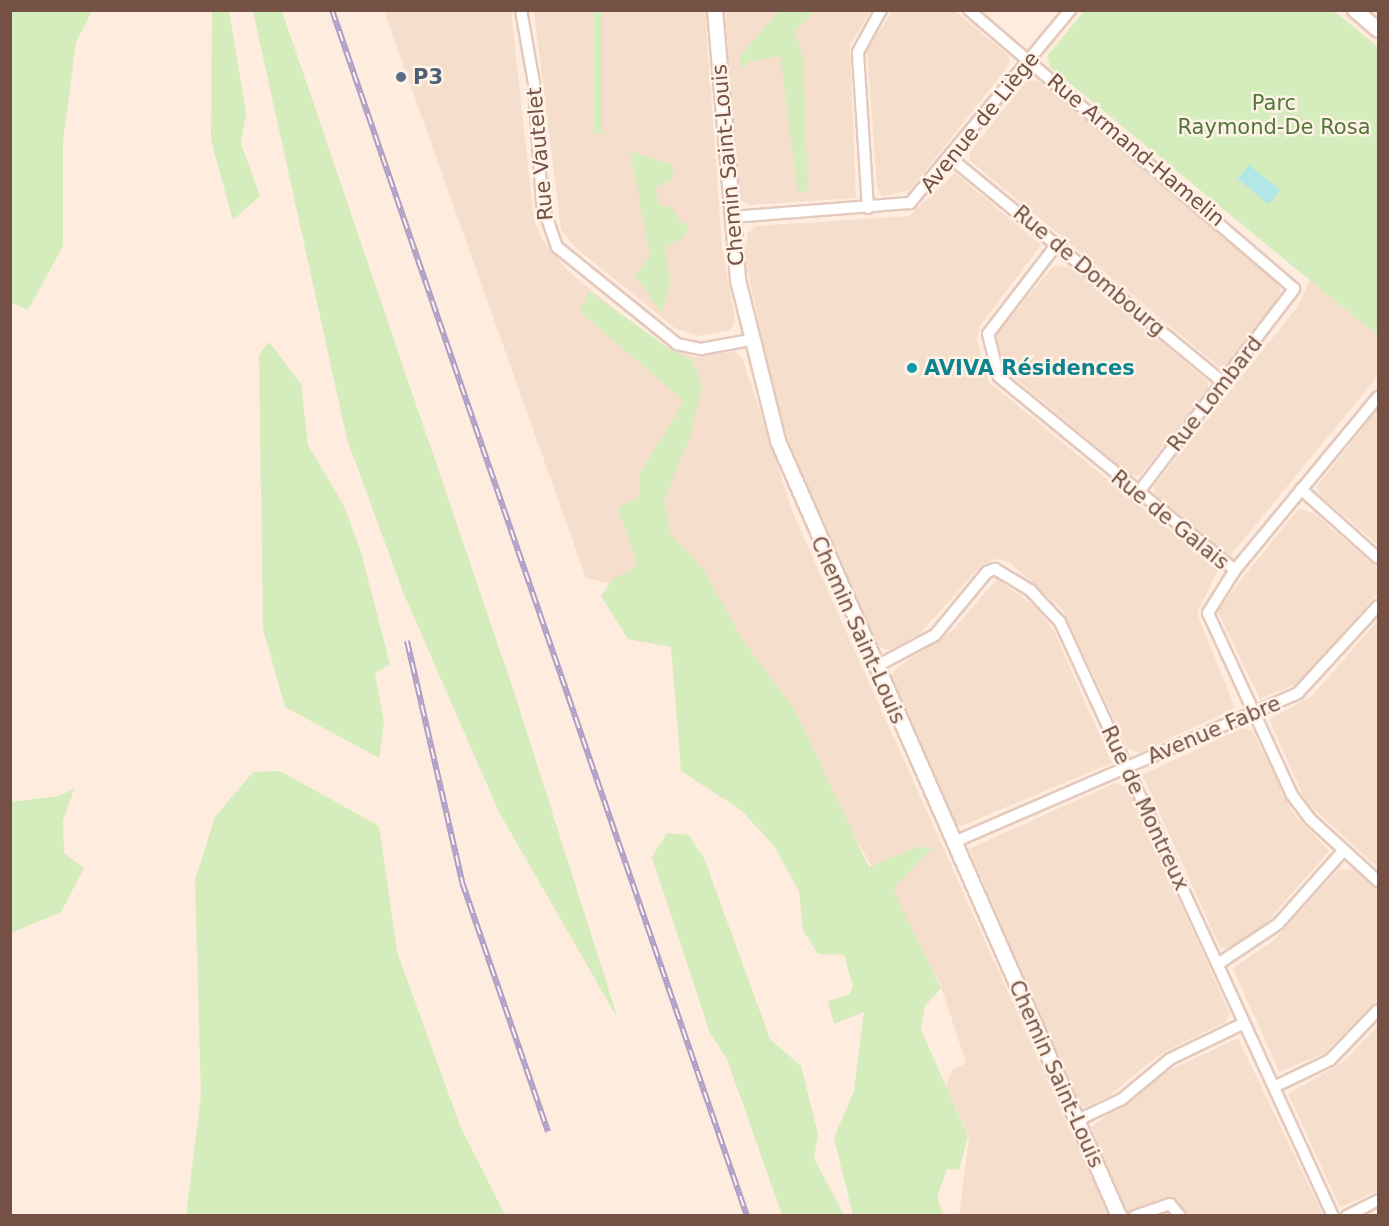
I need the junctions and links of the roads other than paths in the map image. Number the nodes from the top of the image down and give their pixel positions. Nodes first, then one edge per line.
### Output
1 (521, 10) edge
2 (715, 10) edge
3 (881, 10) edge
4 (969, 10) edge
5 (1070, 10) edge
6 (1355, 10) edge
7 (1378, 30) edge
8 (1029, 60) junction
9 (952, 159) junction
10 (868, 208) junction
11 (731, 217) junction
12 (1057, 244) junction
13 (1293, 296) joint
14 (750, 340) junction
15 (1224, 383) junction
16 (1378, 397) edge
17 (1301, 489) junction
18 (1139, 492) junction
19 (1378, 558) edge
20 (1234, 570) junction
21 (1378, 606) edge
22 (875, 667) junction
23 (1252, 713) junction
24 (1126, 768) junction
25 (954, 842) junction
26 (1344, 850) junction
27 (1378, 881) edge
28 (1218, 964) junction
29 (1378, 1010) edge
30 (1244, 1023) junction
31 (1274, 1087) junction
32 (1076, 1121) junction
33 (1378, 1200) edge
34 (1119, 1215) edge
35 (1135, 1215) edge
36 (1180, 1215) edge
37 (1333, 1215) edge
38 (1347, 1215) edge

1 - 14 street, Rue Vautelet
2 - 11 street, Chemin Saint-Louis
3 - 10 street
4 - 8 street, Rue Armand-Hamelin
5 - 8 street, Avenue de Liège
6 - 7 street
8 - 9 street, Avenue de Liège
8 - 13 street, Rue Armand-Hamelin
9 - 10 street, Avenue de Liège
9 - 12 street, Rue de Dombourg
10 - 11 street, Avenue de Liège
11 - 14 street, Chemin Saint-Louis
12 - 15 street, Rue de Dombourg
12 - 18 street, Rue de Galais
13 - 15 street, Rue Lombard
14 - 22 street, Chemin Saint-Louis
15 - 18 street, Rue Lombard
16 - 17 street
17 - 19 street
17 - 20 street
18 - 20 street, Rue de Galais
20 - 23 street, Rue de Galais
21 - 23 street, Avenue Fabre
22 - 24 street, Rue de Montreux
22 - 25 street, Chemin Saint-Louis
23 - 24 street, Avenue Fabre
23 - 26 street, Rue de Galais
24 - 25 street, Avenue Fabre
24 - 28 street, Rue de Montreux
25 - 32 street, Chemin Saint-Louis
26 - 27 street, Rue de Galais
26 - 28 street
28 - 30 street, Rue de Montreux
29 - 31 street
30 - 31 street, Rue de Montreux
30 - 32 street
31 - 37 street, Rue de Montreux
32 - 34 street, Chemin Saint-Louis
33 - 38 street
35 - 36 street

